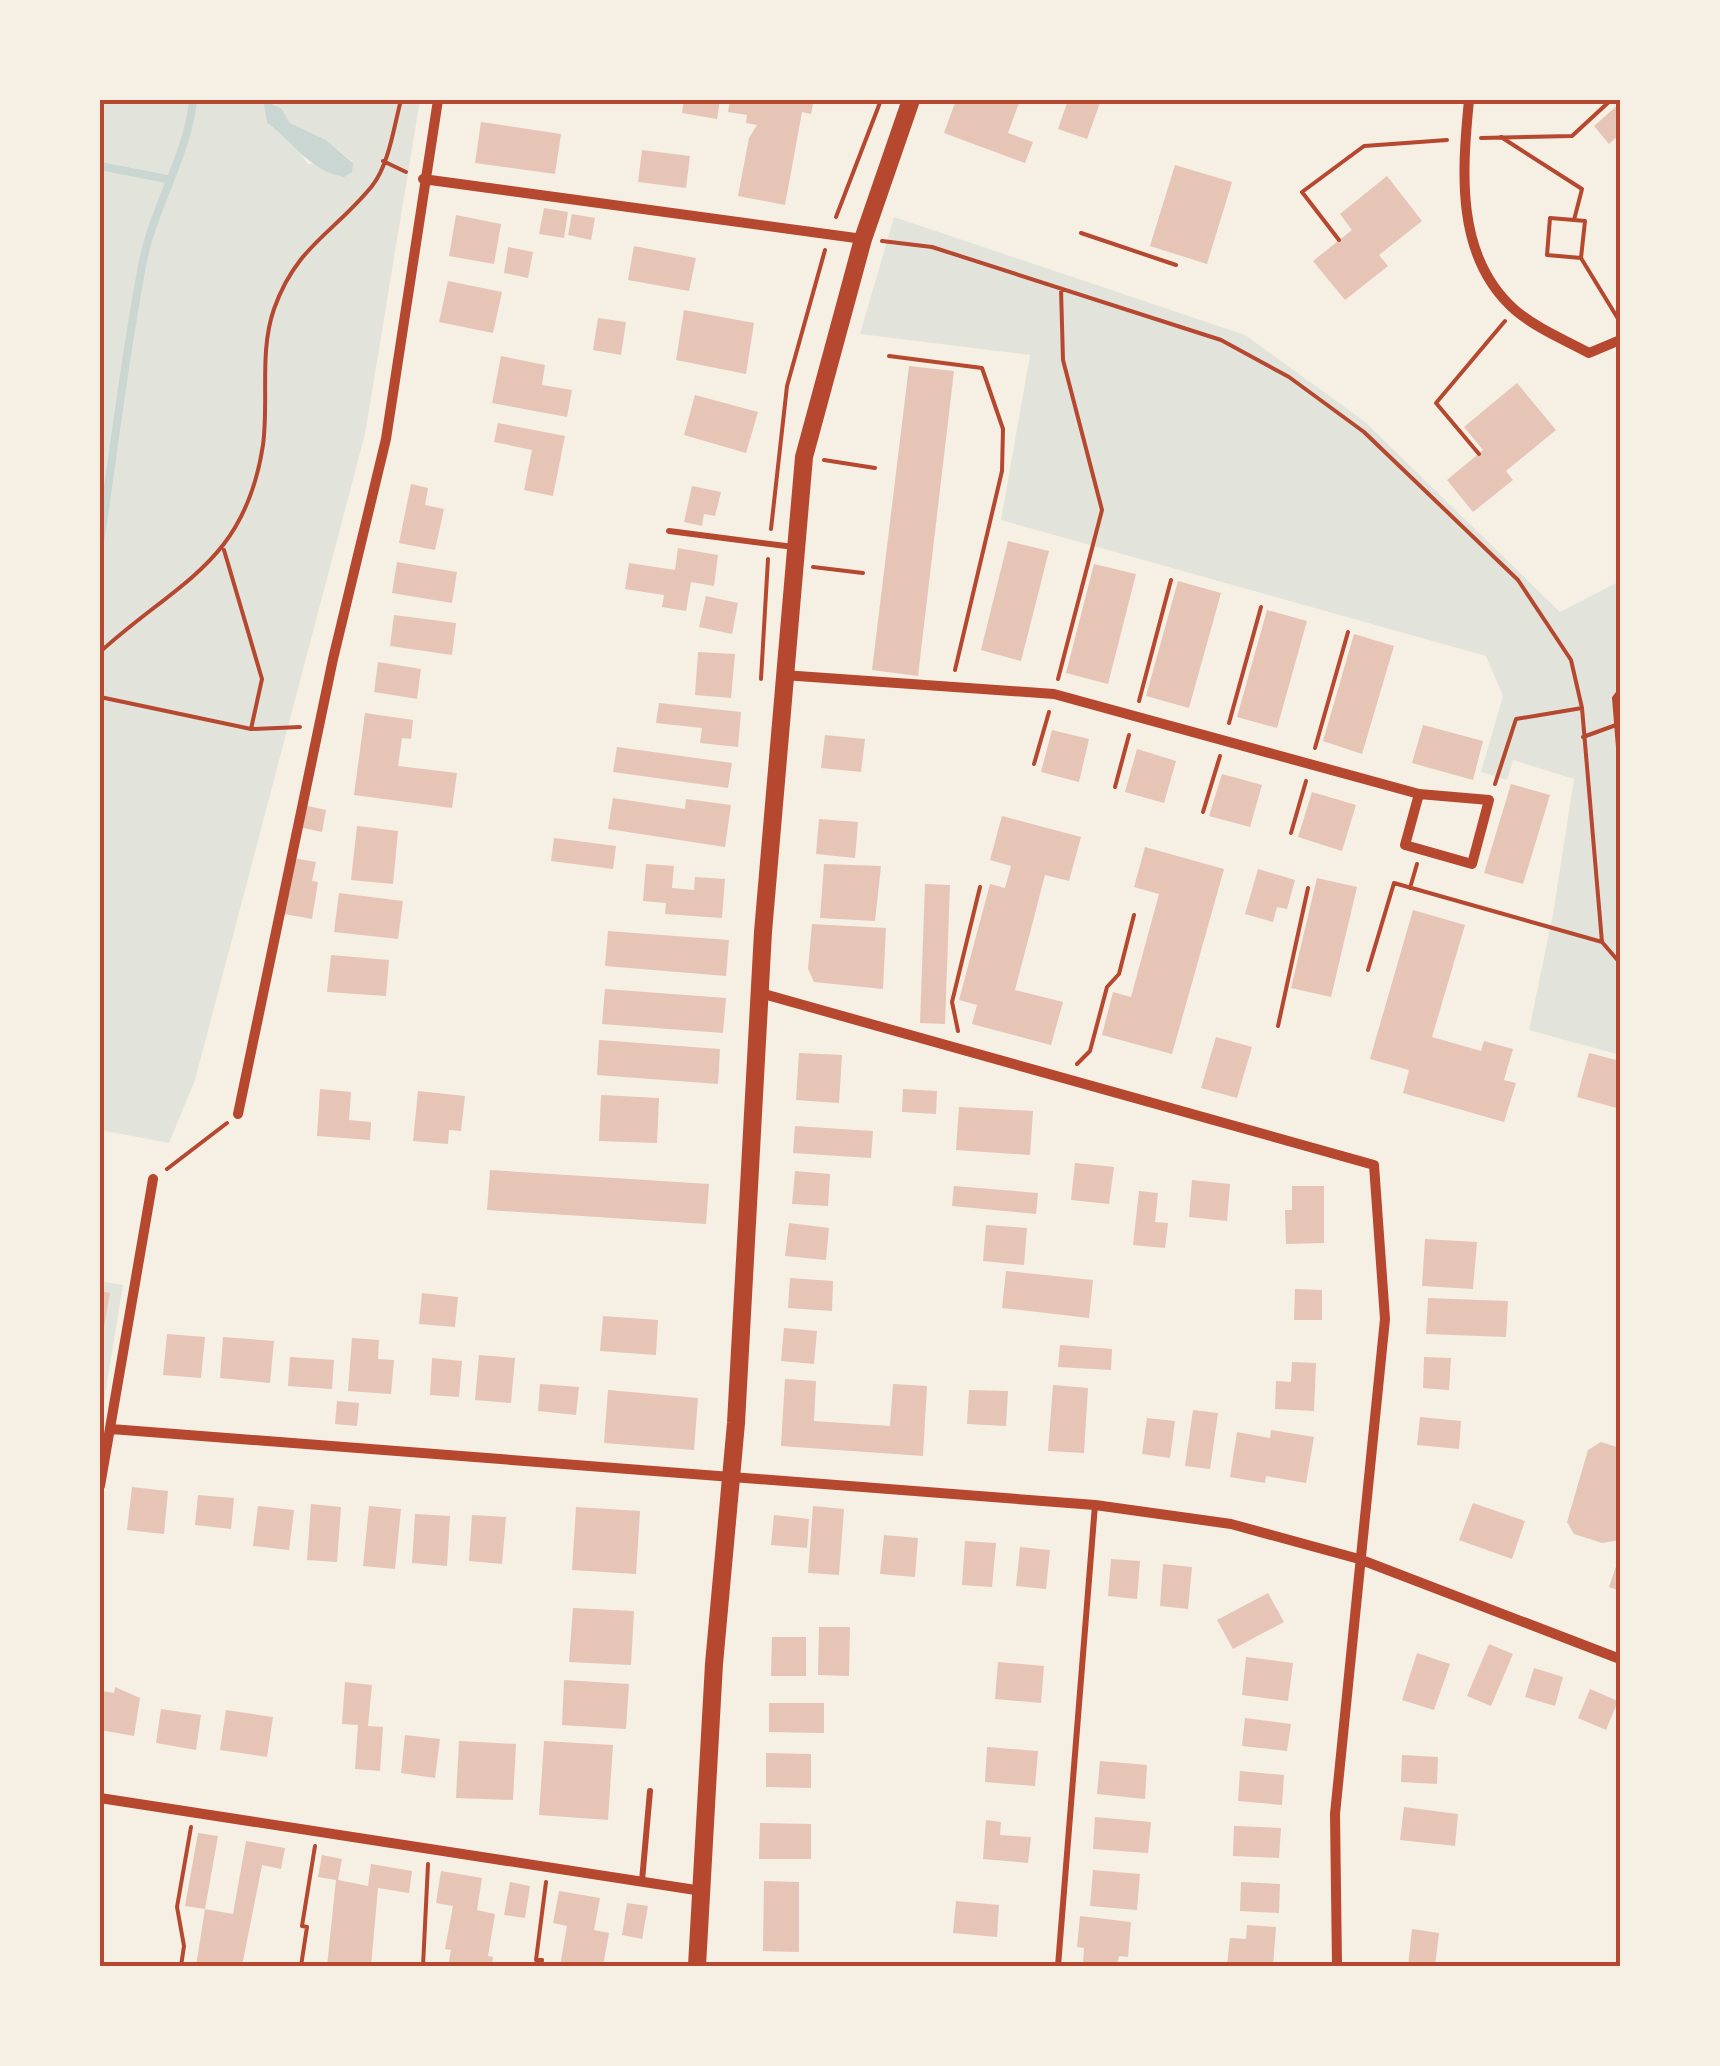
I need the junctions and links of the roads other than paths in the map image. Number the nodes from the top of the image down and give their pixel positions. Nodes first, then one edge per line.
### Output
1 (438, 100) edge
2 (910, 100) edge
3 (1470, 100) edge
4 (422, 179) junction
5 (867, 239) junction
6 (1620, 340) edge
7 (669, 531) dead end
8 (794, 556) junction
9 (783, 675) junction
10 (1419, 794) junction
11 (760, 993) junction
12 (238, 1114) road end
13 (153, 1179) road end
14 (111, 1429) junction
15 (732, 1478) junction
16 (100, 1486) edge
17 (1095, 1505) junction
18 (1360, 1560) junction
19 (1620, 1659) edge
20 (650, 1792) dead end
21 (100, 1798) edge
22 (642, 1882) junction
23 (702, 1891) junction
24 (696, 1966) edge
25 (1058, 1966) edge
26 (1336, 1966) edge

1 - 4 street
2 - 5 main road
3 - 6 street
4 - 5 street
4 - 12 street
5 - 8 main road
7 - 8 lane
8 - 9 main road
9 - 10 street
9 - 11 main road
10 - 10 street
11 - 15 main road
11 - 18 street
13 - 14 street
14 - 15 street
14 - 16 street
15 - 17 street
15 - 23 main road
17 - 18 street
17 - 25 lane
18 - 19 street
18 - 26 street
20 - 22 lane
21 - 22 street
22 - 23 street
23 - 24 main road

